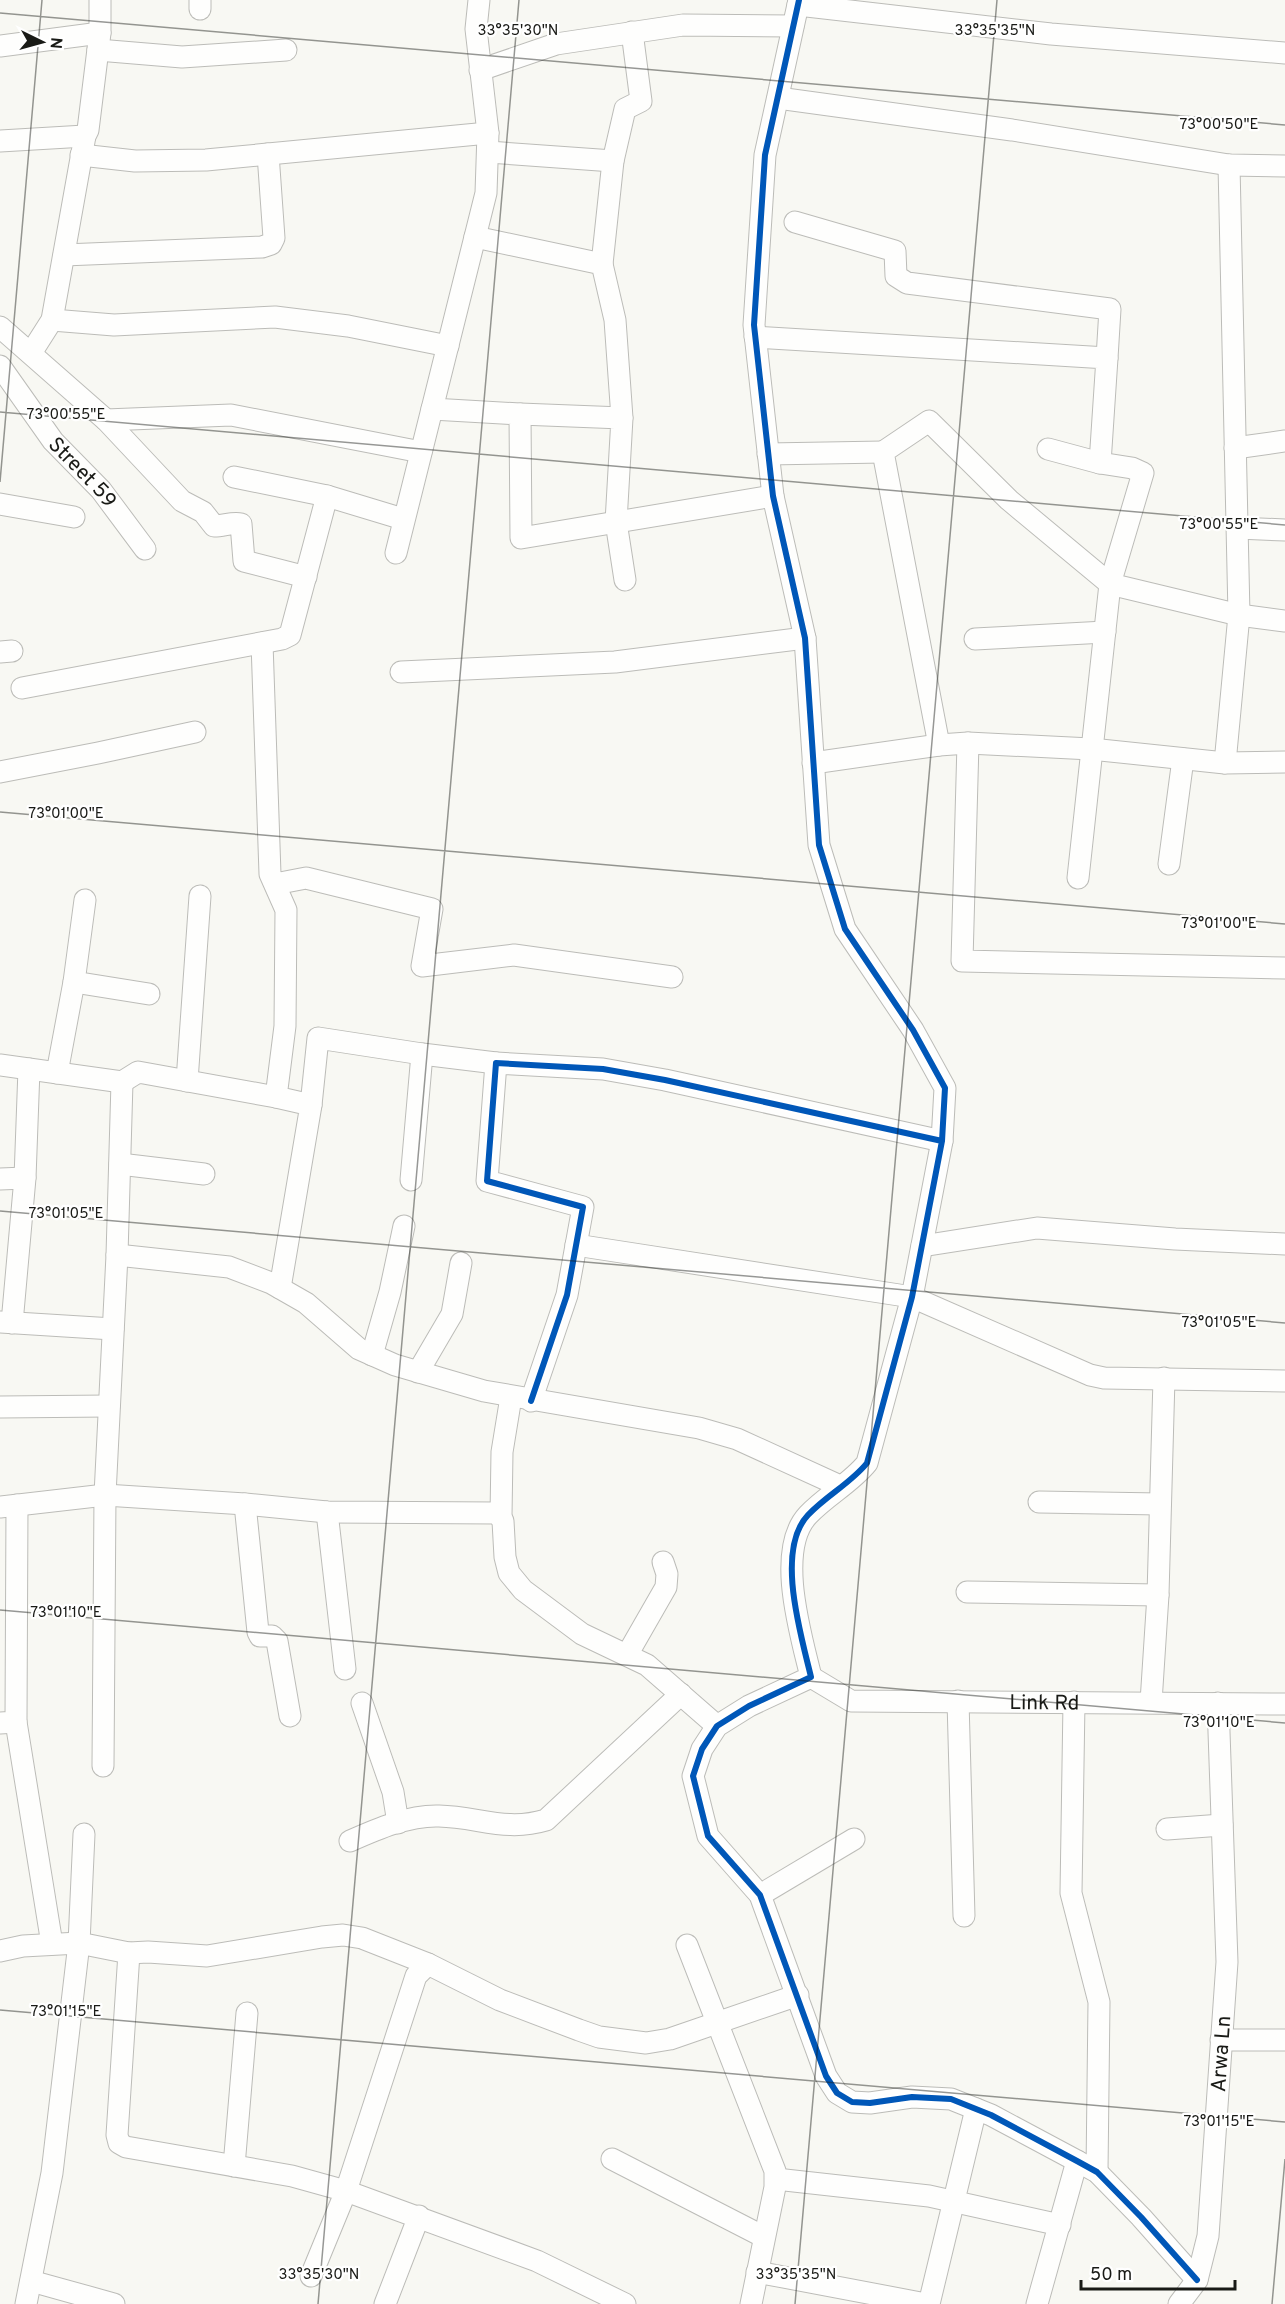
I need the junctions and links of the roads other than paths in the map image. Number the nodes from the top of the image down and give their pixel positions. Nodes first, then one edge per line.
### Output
1 (100, 0) edge
2 (479, 0) edge
3 (799, 2) edge
4 (793, 26) junction
5 (632, 32) junction
6 (99, 42) junction
7 (0, 46) edge
8 (286, 50) dead end
9 (1285, 53) edge
10 (480, 69) junction
11 (778, 98) junction
12 (0, 141) edge
13 (488, 142) junction
14 (83, 145) junction
15 (268, 154) junction
16 (613, 161) junction
17 (1229, 165) junction
18 (1285, 166) edge
19 (795, 222) dead end
20 (475, 237) junction
21 (64, 255) junction
22 (602, 264) junction
23 (52, 320) junction
24 (0, 327) edge
25 (755, 337) junction
26 (448, 346) junction
27 (31, 353) junction
28 (1107, 358) junction
29 (0, 366) edge
30 (432, 409) junction
31 (520, 414) junction
32 (622, 418) junction
33 (106, 420) junction
34 (1285, 441) edge
35 (1235, 448) junction
36 (1048, 449) dead end
37 (421, 452) junction
38 (883, 452) junction
39 (768, 454) junction
40 (1100, 463) junction
41 (234, 477) dead end
42 (327, 496) junction
43 (773, 496) junction
44 (0, 504) edge
45 (74, 517) dead end
46 (403, 519) junction
47 (616, 522) junction
48 (1237, 528) junction
49 (1285, 530) edge
50 (145, 549) dead end
51 (396, 553) dead end
52 (306, 577) junction
53 (625, 580) dead end
54 (1110, 584) junction
55 (1239, 615) junction
56 (1285, 621) edge
57 (1105, 632) junction
58 (805, 638) junction
59 (975, 639) dead end
60 (262, 643) junction
61 (401, 672) dead end
62 (22, 688) dead end
63 (195, 732) dead end
64 (968, 743) junction
65 (939, 745) junction
66 (1091, 749) junction
67 (1183, 759) junction
68 (1285, 762) edge
69 (813, 763) junction
70 (1225, 763) junction
71 (0, 772) edge
72 (1169, 864) dead end
73 (1078, 878) dead end
74 (274, 884) junction
75 (200, 896) dead end
76 (85, 900) dead end
77 (1285, 968) edge
78 (672, 977) dead end
79 (74, 982) junction
80 (149, 994) dead end
81 (422, 1054) junction
82 (496, 1063) junction
83 (0, 1065) edge
84 (30, 1069) junction
85 (57, 1073) junction
86 (187, 1081) junction
87 (122, 1082) junction
88 (276, 1097) junction
89 (311, 1106) junction
90 (942, 1141) junction
91 (120, 1164) junction
92 (204, 1174) dead end
93 (25, 1178) junction
94 (0, 1179) edge
95 (411, 1180) dead end
96 (404, 1226) dead end
97 (1285, 1244) edge
98 (576, 1245) junction
99 (921, 1246) junction
100 (117, 1255) junction
101 (461, 1263) dead end
102 (280, 1288) junction
103 (912, 1297) junction
104 (6, 1323) edge
105 (113, 1329) junction
106 (372, 1355) junction
107 (418, 1372) junction
108 (1164, 1378) junction
109 (1285, 1381) edge
110 (521, 1399) junction
111 (109, 1406) junction
112 (0, 1407) edge
113 (840, 1486) junction
114 (105, 1495) junction
115 (1039, 1502) dead end
116 (245, 1504) junction
117 (1160, 1504) junction
118 (9, 1506) edge
119 (327, 1512) junction
120 (501, 1516) junction
121 (663, 1562) dead end
122 (968, 1592) dead end
123 (1158, 1595) junction
124 (627, 1655) junction
125 (345, 1670) dead end
126 (811, 1677) junction
127 (681, 1694) junction
128 (958, 1701) junction
129 (1074, 1702) junction
130 (1151, 1702) junction
131 (362, 1703) dead end
132 (1218, 1703) junction
133 (1285, 1704) edge
134 (290, 1716) dead end
135 (8, 1723) edge
136 (717, 1726) junction
137 (103, 1766) dead end
138 (398, 1823) junction
139 (1222, 1825) junction
140 (1167, 1829) dead end
141 (84, 1834) dead end
142 (855, 1839) dead end
143 (350, 1841) dead end
144 (760, 1895) junction
145 (964, 1916) dead end
146 (80, 1943) junction
147 (52, 1944) junction
148 (687, 1945) dead end
149 (0, 1951) edge
150 (129, 1953) junction
151 (428, 1964) junction
152 (798, 1995) junction
153 (247, 2013) dead end
154 (718, 2023) junction
155 (1221, 2040) junction
156 (1285, 2040) edge
157 (976, 2109) junction
158 (612, 2159) dead end
159 (1077, 2161) junction
160 (234, 2166) junction
161 (1097, 2172) junction
162 (776, 2179) junction
163 (346, 2191) junction
164 (953, 2200) junction
165 (419, 2216) junction
166 (1060, 2225) junction
167 (764, 2237) junction
168 (757, 2271) junction
169 (312, 2276) dead end
170 (1197, 2280) junction
171 (31, 2281) junction
172 (26, 2304) edge
173 (114, 2304) edge
174 (385, 2304) edge
175 (625, 2304) edge
176 (751, 2304) edge
177 (928, 2304) edge
178 (1037, 2304) edge
179 (1179, 2304) edge

1 - 6 street
2 - 10 street
3 - 4 street
3 - 9 street
4 - 5 street
4 - 11 street
5 - 10 street
5 - 16 street
6 - 7 street
6 - 8 street
6 - 14 street
10 - 13 street
11 - 17 street
11 - 25 street
12 - 14 street
13 - 15 street
13 - 16 street
13 - 20 street
14 - 15 street
14 - 21 street
15 - 21 street
16 - 22 street
17 - 18 street
17 - 35 street
19 - 28 street
20 - 22 street
20 - 26 street
21 - 23 street
22 - 32 street
23 - 26 street
23 - 27 street
24 - 27 street
25 - 28 street
25 - 39 street
26 - 30 street
27 - 33 street
28 - 40 street
29 - 50 street, Street 59
30 - 31 street
30 - 37 street
31 - 32 street
31 - 47 street
32 - 47 street
33 - 37 street
33 - 52 street
34 - 35 street
35 - 48 street
36 - 40 street
37 - 46 street
38 - 39 street
38 - 54 street
38 - 65 street
39 - 43 street
40 - 54 street
41 - 42 street
42 - 46 street
42 - 52 street
43 - 47 street
43 - 58 street
44 - 45 street
46 - 51 street
47 - 53 street
48 - 49 street
48 - 55 street
52 - 60 street
54 - 55 street
54 - 57 street
55 - 56 street
55 - 70 street
57 - 59 street
57 - 66 street
58 - 61 street
58 - 69 street
60 - 62 street
60 - 74 street
63 - 71 street
64 - 65 street
64 - 66 street
64 - 77 street
65 - 69 street
66 - 67 street
66 - 73 street
67 - 70 street
67 - 72 street
68 - 70 street
69 - 90 street
74 - 78 street
74 - 88 street
75 - 86 street
76 - 79 street
79 - 80 street
79 - 85 street
81 - 82 street
81 - 89 street
81 - 95 street
82 - 90 street
82 - 98 street
83 - 84 street
84 - 85 street
84 - 93 street
85 - 87 street
86 - 87 street
86 - 88 street
87 - 91 street
88 - 89 street
89 - 102 street
90 - 99 street
91 - 92 street
91 - 100 street
93 - 94 street
93 - 104 street
96 - 106 street
97 - 99 street
98 - 103 street
98 - 110 street
99 - 103 street
100 - 102 street
100 - 105 street
101 - 107 street
102 - 106 street
103 - 108 street
103 - 113 street
104 - 105 street
105 - 111 street
106 - 107 street
107 - 110 street
108 - 109 street
108 - 117 street
110 - 113 street
110 - 120 street
111 - 112 street
111 - 114 street
113 - 126 street
114 - 116 street
114 - 118 street
114 - 137 street
115 - 117 street
116 - 119 street
116 - 134 street
117 - 123 street
118 - 135 street
119 - 120 street
119 - 125 street
120 - 124 street
121 - 124 street
122 - 123 street
123 - 130 street
124 - 127 street
126 - 128 street, Link Rd
126 - 136 street
127 - 136 street
127 - 138 street
128 - 129 street, Link Rd
128 - 145 street
129 - 130 street, Link Rd
129 - 161 street
130 - 132 street, Link Rd
131 - 138 street
132 - 133 street, Link Rd
132 - 139 street, Arwa Ln
135 - 147 street
136 - 144 street
138 - 143 street
139 - 140 street
139 - 155 street, Arwa Ln
141 - 146 street
142 - 144 street
144 - 152 street
146 - 147 street
146 - 150 street
146 - 171 street
147 - 149 street
148 - 154 street
150 - 151 street
150 - 160 street
151 - 154 street
151 - 163 street
152 - 154 street
152 - 157 street
153 - 160 street
154 - 162 street
155 - 156 street
155 - 170 street, Arwa Ln
157 - 159 street
157 - 164 street
158 - 167 street
159 - 161 street
159 - 166 street
160 - 163 street
161 - 170 street
162 - 164 street
162 - 167 street
163 - 165 street
163 - 169 street
164 - 166 street
164 - 177 street
165 - 174 street
165 - 175 street
166 - 178 street
167 - 168 street
168 - 176 street
168 - 177 street
170 - 179 street
171 - 172 street
171 - 173 street

